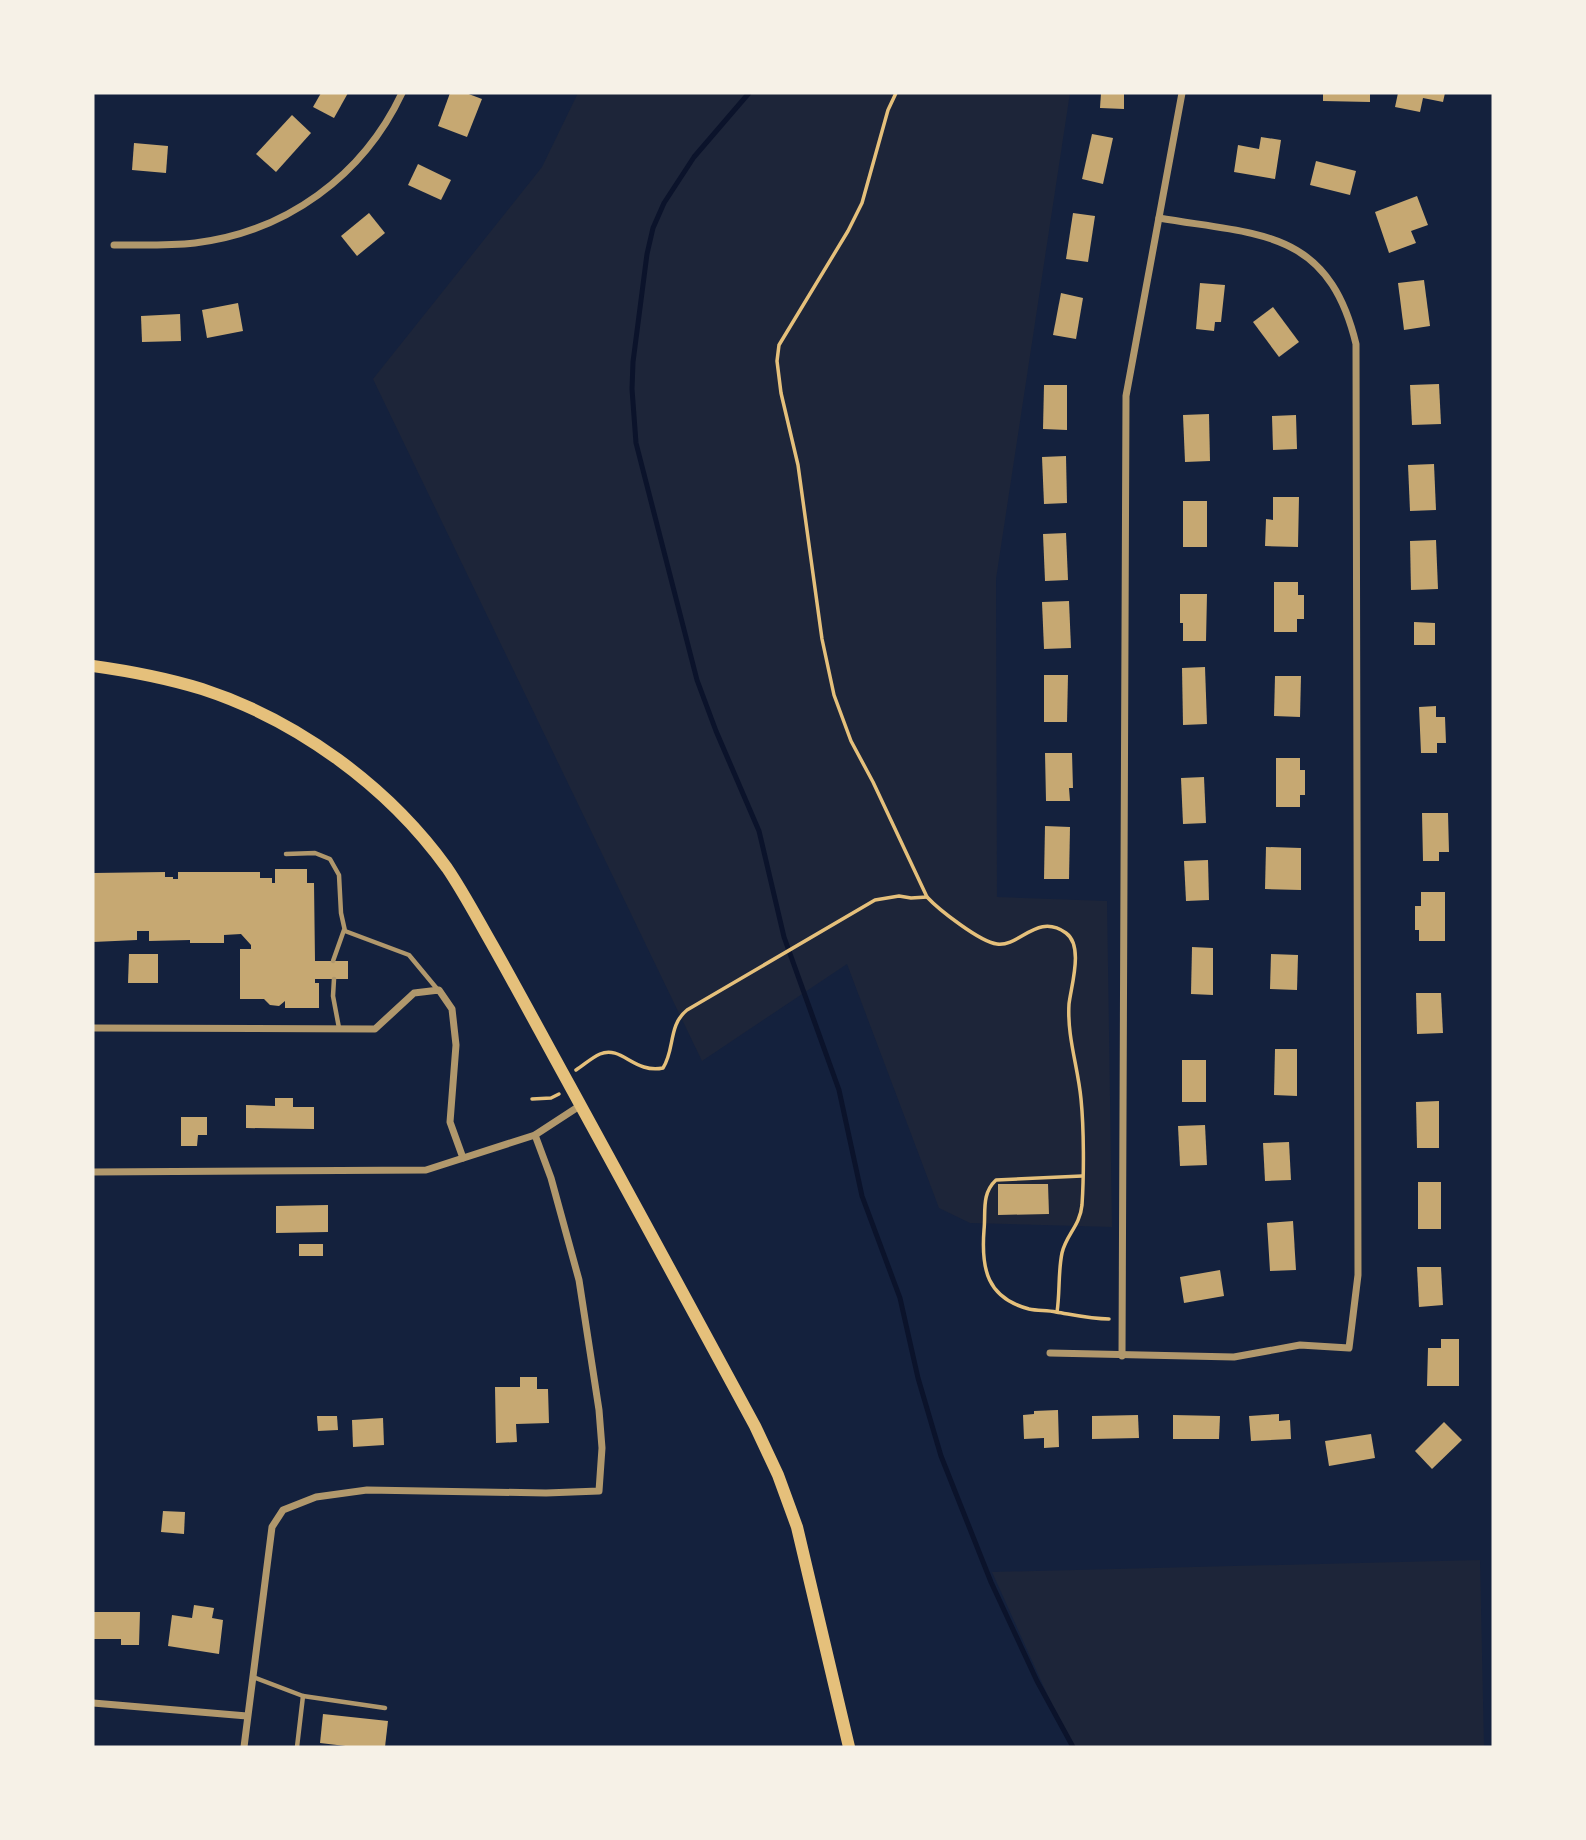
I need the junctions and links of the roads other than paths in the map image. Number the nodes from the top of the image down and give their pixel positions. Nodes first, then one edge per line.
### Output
1 (402, 93) edge
2 (1182, 93) edge
3 (1159, 218) junction
4 (114, 245) dead end
5 (93, 666) edge
6 (286, 854) dead end
7 (345, 929) junction
8 (333, 961) dead end
9 (334, 979) dead end
10 (439, 990) junction
11 (93, 1028) edge
12 (339, 1028) junction
13 (580, 1105) junction
14 (535, 1135) junction
15 (463, 1158) junction
16 (93, 1172) edge
17 (1050, 1353) dead end
18 (1122, 1356) junction
19 (252, 1676) junction
20 (303, 1696) junction
21 (93, 1703) edge
22 (385, 1708) dead end
23 (247, 1716) junction
24 (244, 1747) edge
25 (297, 1747) edge
26 (849, 1747) edge

1 - 4 street
2 - 3 street
3 - 18 street
3 - 18 street
5 - 13 main road
6 - 7 lane
7 - 8 lane
7 - 10 lane
9 - 12 lane
10 - 12 street
10 - 15 street
11 - 12 street
13 - 14 street
13 - 26 main road
14 - 15 street
14 - 19 street
15 - 16 street
17 - 18 street
19 - 20 lane
19 - 23 street
20 - 22 lane
20 - 25 lane
21 - 23 street
23 - 24 street

